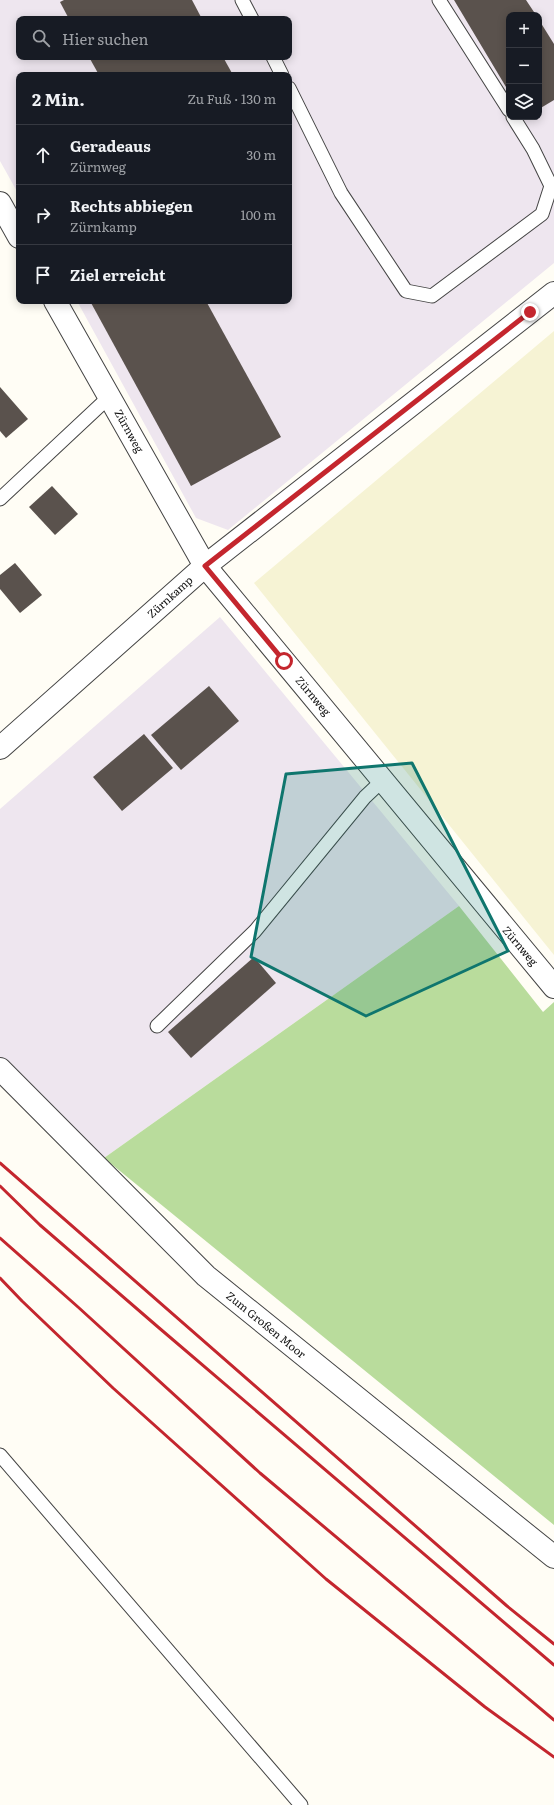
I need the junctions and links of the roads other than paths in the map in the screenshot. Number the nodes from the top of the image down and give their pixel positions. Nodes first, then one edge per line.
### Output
1 (242, 0) edge
2 (438, 0) edge
3 (250, 16) edge
4 (274, 60) edge
5 (280, 72) edge
6 (292, 94) edge
7 (506, 105) edge
8 (515, 120) edge
9 (2, 210) edge
10 (16, 232) edge
11 (554, 293) edge
12 (57, 304) edge
13 (109, 396) junction
14 (0, 499) edge
15 (205, 566) junction
16 (0, 748) edge
17 (383, 780) junction
18 (554, 987) edge
19 (157, 1026) dead end
20 (0, 1069) edge
21 (0, 1455) edge
22 (554, 1557) edge
23 (301, 1805) edge

1 - 3 lane
2 - 7 lane
4 - 5 lane
6 - 8 lane
9 - 10 street
11 - 15 street, Zürnkamp
12 - 13 street, Zürnweg
13 - 14 lane
13 - 15 street, Zürnweg
15 - 16 street, Zürnkamp
15 - 17 street, Zürnweg
17 - 18 street, Zürnweg
17 - 19 lane
20 - 22 street, Zum Großen Moor
21 - 23 lane

